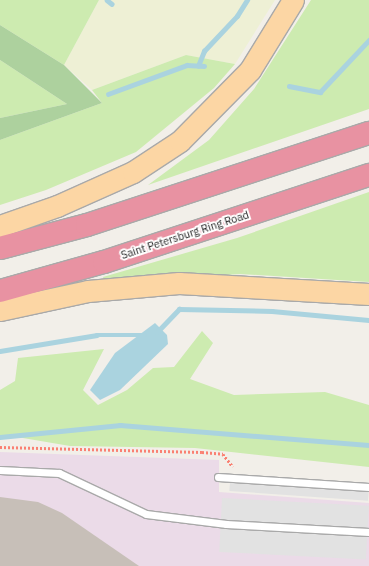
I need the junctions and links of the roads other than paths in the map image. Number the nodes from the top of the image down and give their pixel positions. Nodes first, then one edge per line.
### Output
1 (293, 0) edge
2 (369, 133) edge
3 (369, 175) edge
4 (0, 226) edge
5 (0, 248) edge
6 (0, 291) edge
7 (369, 294) edge
8 (0, 310) edge
9 (0, 470) edge
10 (218, 477) dead end
11 (369, 487) edge
12 (369, 532) edge

1 - 4 main road
2 - 5 highway
3 - 6 highway, Saint Petersburg Ring Road
7 - 8 main road
9 - 12 lane
10 - 11 lane

